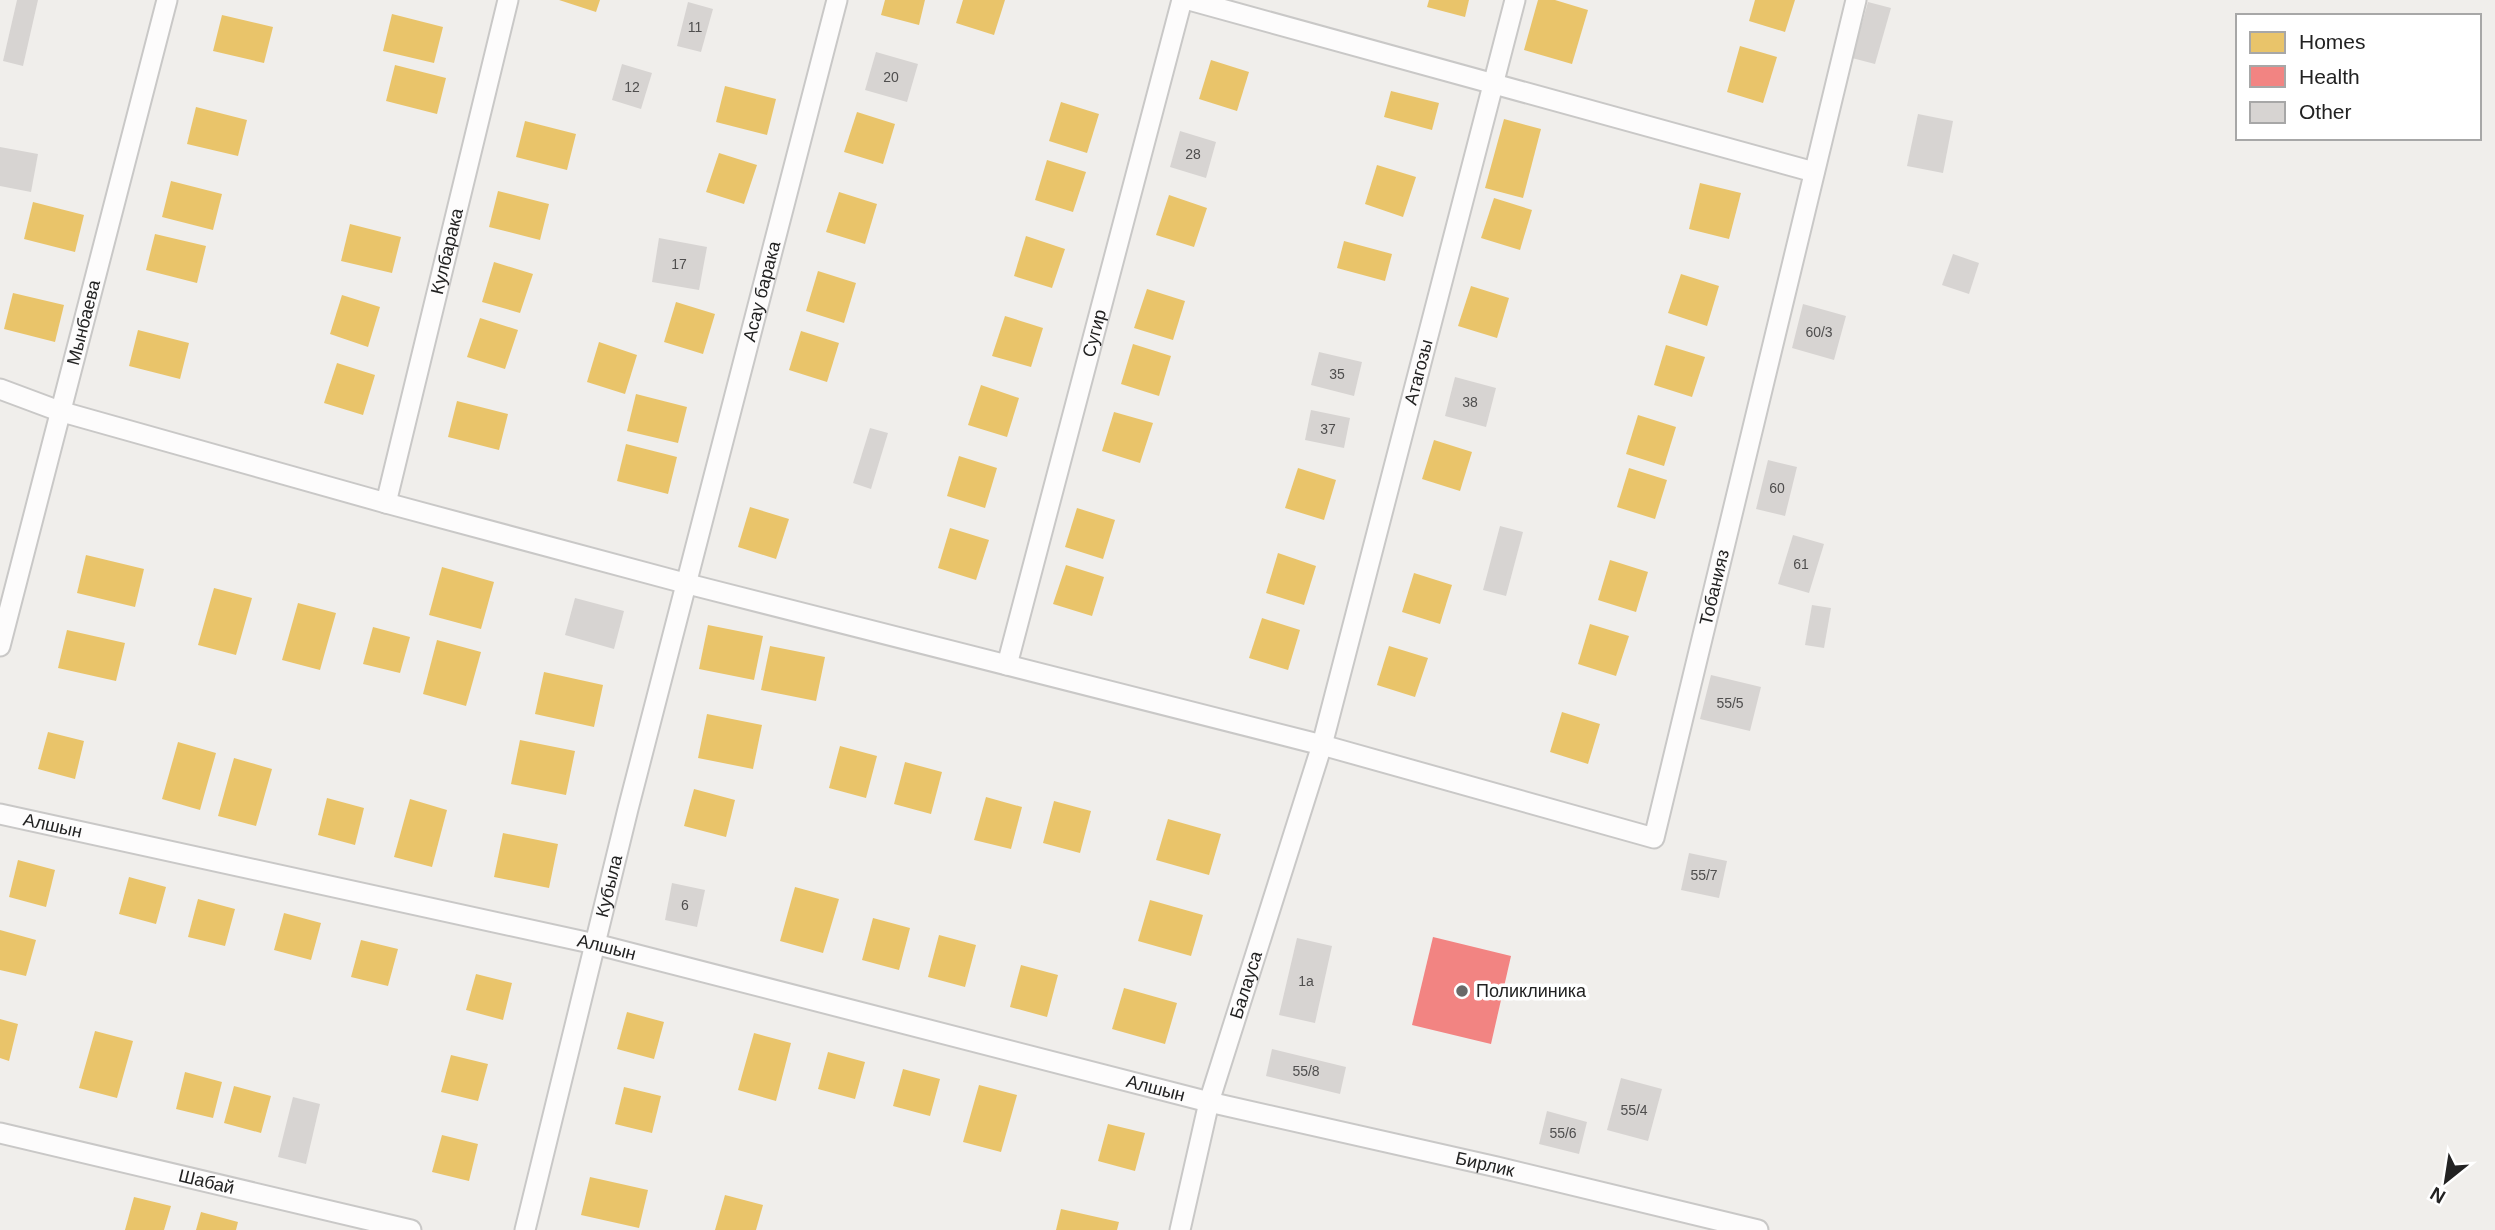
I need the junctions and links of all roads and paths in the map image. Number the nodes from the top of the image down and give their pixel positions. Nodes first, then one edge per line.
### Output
1 (167, 0) edge
2 (508, 0) edge
3 (837, 0) edge
4 (1182, 0) edge
5 (1189, 0) edge
6 (1515, 0) edge
7 (1856, 0) edge
8 (1494, 84) junction
9 (1814, 172) junction
10 (0, 389) edge
11 (59, 411) junction
12 (386, 503) junction
13 (688, 584) junction
14 (0, 646) edge
15 (1007, 665) junction
16 (1322, 745) junction
17 (0, 814) edge
18 (595, 944) junction
19 (1209, 1102) junction
20 (0, 1133) edge
21 (411, 1230) edge
22 (525, 1230) edge
23 (1180, 1230) edge
24 (1759, 1230) edge

1 - 11 street, Мынбаева
2 - 12 street, Кулбарака
3 - 13 street, Асау барака
4 - 15 street, Сугир
5 - 8 street
6 - 8 street, Атагозы
7 - 9 street, Тобанияз
8 - 9 street
8 - 16 street, Атагозы
9 - 16 street, Тобанияз
10 - 11 street
11 - 12 street
11 - 14 street, Мынбаева
12 - 13 street
13 - 15 street
13 - 18 street, Кубыла
15 - 16 street
16 - 19 street, Балауса
17 - 18 street, Алшын
18 - 19 street, Алшын
18 - 22 street, Кубыла
19 - 23 street, Балауса
19 - 24 street, Бирлик
20 - 21 street, Шабай

